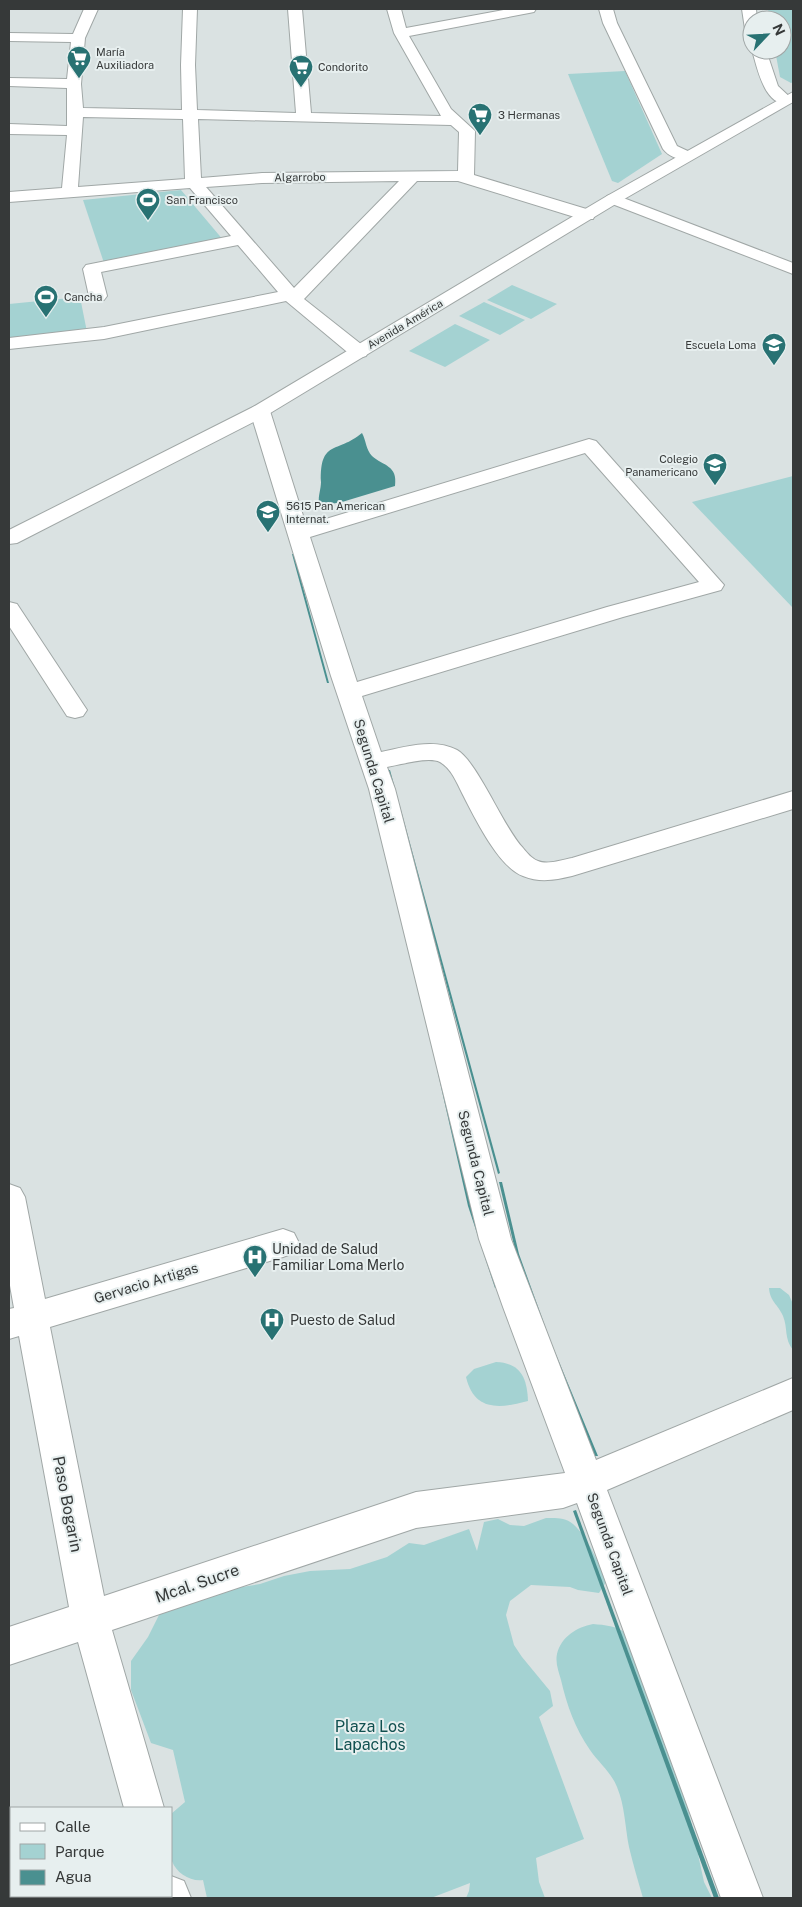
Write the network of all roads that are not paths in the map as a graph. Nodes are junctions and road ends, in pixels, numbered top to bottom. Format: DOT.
graph roads {
  1 [pos="92,9"];
  2 [pos="190,9"];
  3 [pos="296,9"];
  4 [pos="394,9"];
  5 [pos="529,9"];
  6 [pos="606,9"];
  7 [pos="400,32"];
  8 [pos="9,36"];
  9 [pos="78,38"];
  10 [pos="762,60"];
  11 [pos="9,82"];
  12 [pos="74,84"];
  13 [pos="790,98"];
  14 [pos="76,112"];
  15 [pos="190,114"];
  16 [pos="304,117"];
  17 [pos="456,121"];
  18 [pos="9,129"];
  19 [pos="74,131"];
  20 [pos="686,156"];
  21 [pos="412,176"];
  22 [pos="466,177"];
  23 [pos="193,182"];
  24 [pos="70,192"];
  25 [pos="9,197"];
  26 [pos="613,198"];
  27 [pos="587,215"];
  28 [pos="241,239"];
  29 [pos="793,269"];
  30 [pos="98,296"];
  31 [pos="292,297"];
  32 [pos="9,344"];
  33 [pos="359,352"];
  34 [pos="260,411"];
  35 [pos="299,534"];
  36 [pos="9,538"];
  37 [pos="9,609"];
  38 [pos="349,692"];
  39 [pos="75,710"];
  40 [pos="373,762"];
  41 [pos="793,800"];
  42 [pos="9,1196"];
  43 [pos="282,1243"];
  44 [pos="20,1320"];
  45 [pos="793,1394"];
  46 [pos="587,1483"];
  47 [pos="90,1619"];
  48 [pos="9,1646"];
  49 [pos="144,1807"];
  50 [pos="742,1898"];
  1 -- 9 [label="street"];
  2 -- 15 [label="street"];
  3 -- 16 [label="street"];
  4 -- 7 [label="street"];
  5 -- 7 [label="street"];
  6 -- 20 [label="street"];
  7 -- 17 [label="street"];
  8 -- 9 [label="street"];
  9 -- 12 [label="street"];
  10 -- 13 [label="street"];
  11 -- 12 [label="street"];
  12 -- 14 [label="street"];
  13 -- 20 [label="street, Avenida América"];
  14 -- 15 [label="street"];
  14 -- 19 [label="street"];
  15 -- 16 [label="street"];
  15 -- 23 [label="street"];
  16 -- 17 [label="street"];
  17 -- 22 [label="street"];
  18 -- 19 [label="street"];
  19 -- 24 [label="street"];
  20 -- 26 [label="street, Avenida América"];
  21 -- 22 [label="street, Algarrobo"];
  21 -- 23 [label="street, Algarrobo"];
  21 -- 31 [label="street"];
  22 -- 27 [label="street, Algarrobo"];
  23 -- 24 [label="street, Algarrobo"];
  23 -- 28 [label="street"];
  24 -- 25 [label="street, Algarrobo"];
  26 -- 27 [label="street, Avenida América"];
  26 -- 29 [label="street"];
  27 -- 33 [label="street, Avenida América"];
  28 -- 30 [label="street"];
  28 -- 31 [label="street"];
  31 -- 32 [label="street"];
  31 -- 33 [label="street"];
  33 -- 34 [label="street, Avenida América"];
  34 -- 35 [label="street, Segunda Capital"];
  34 -- 36 [label="street, Avenida América"];
  35 -- 38 [label="street, Segunda Capital"];
  35 -- 38 [label="street"];
  37 -- 39 [label="street"];
  38 -- 40 [label="street, Segunda Capital"];
  40 -- 41 [label="street"];
  40 -- 46 [label="street, Segunda Capital"];
  42 -- 44 [label="street, Paso Bogarin"];
  43 -- 44 [label="street, Gervacio Artigas"];
  44 -- 47 [label="street, Paso Bogarin"];
  45 -- 46 [label="street, Mcal. Sucre"];
  46 -- 47 [label="street, Mcal. Sucre"];
  46 -- 50 [label="street, Segunda Capital"];
  47 -- 48 [label="street, Mcal. Sucre"];
  47 -- 49 [label="street, Paso Bogarin"];
}
